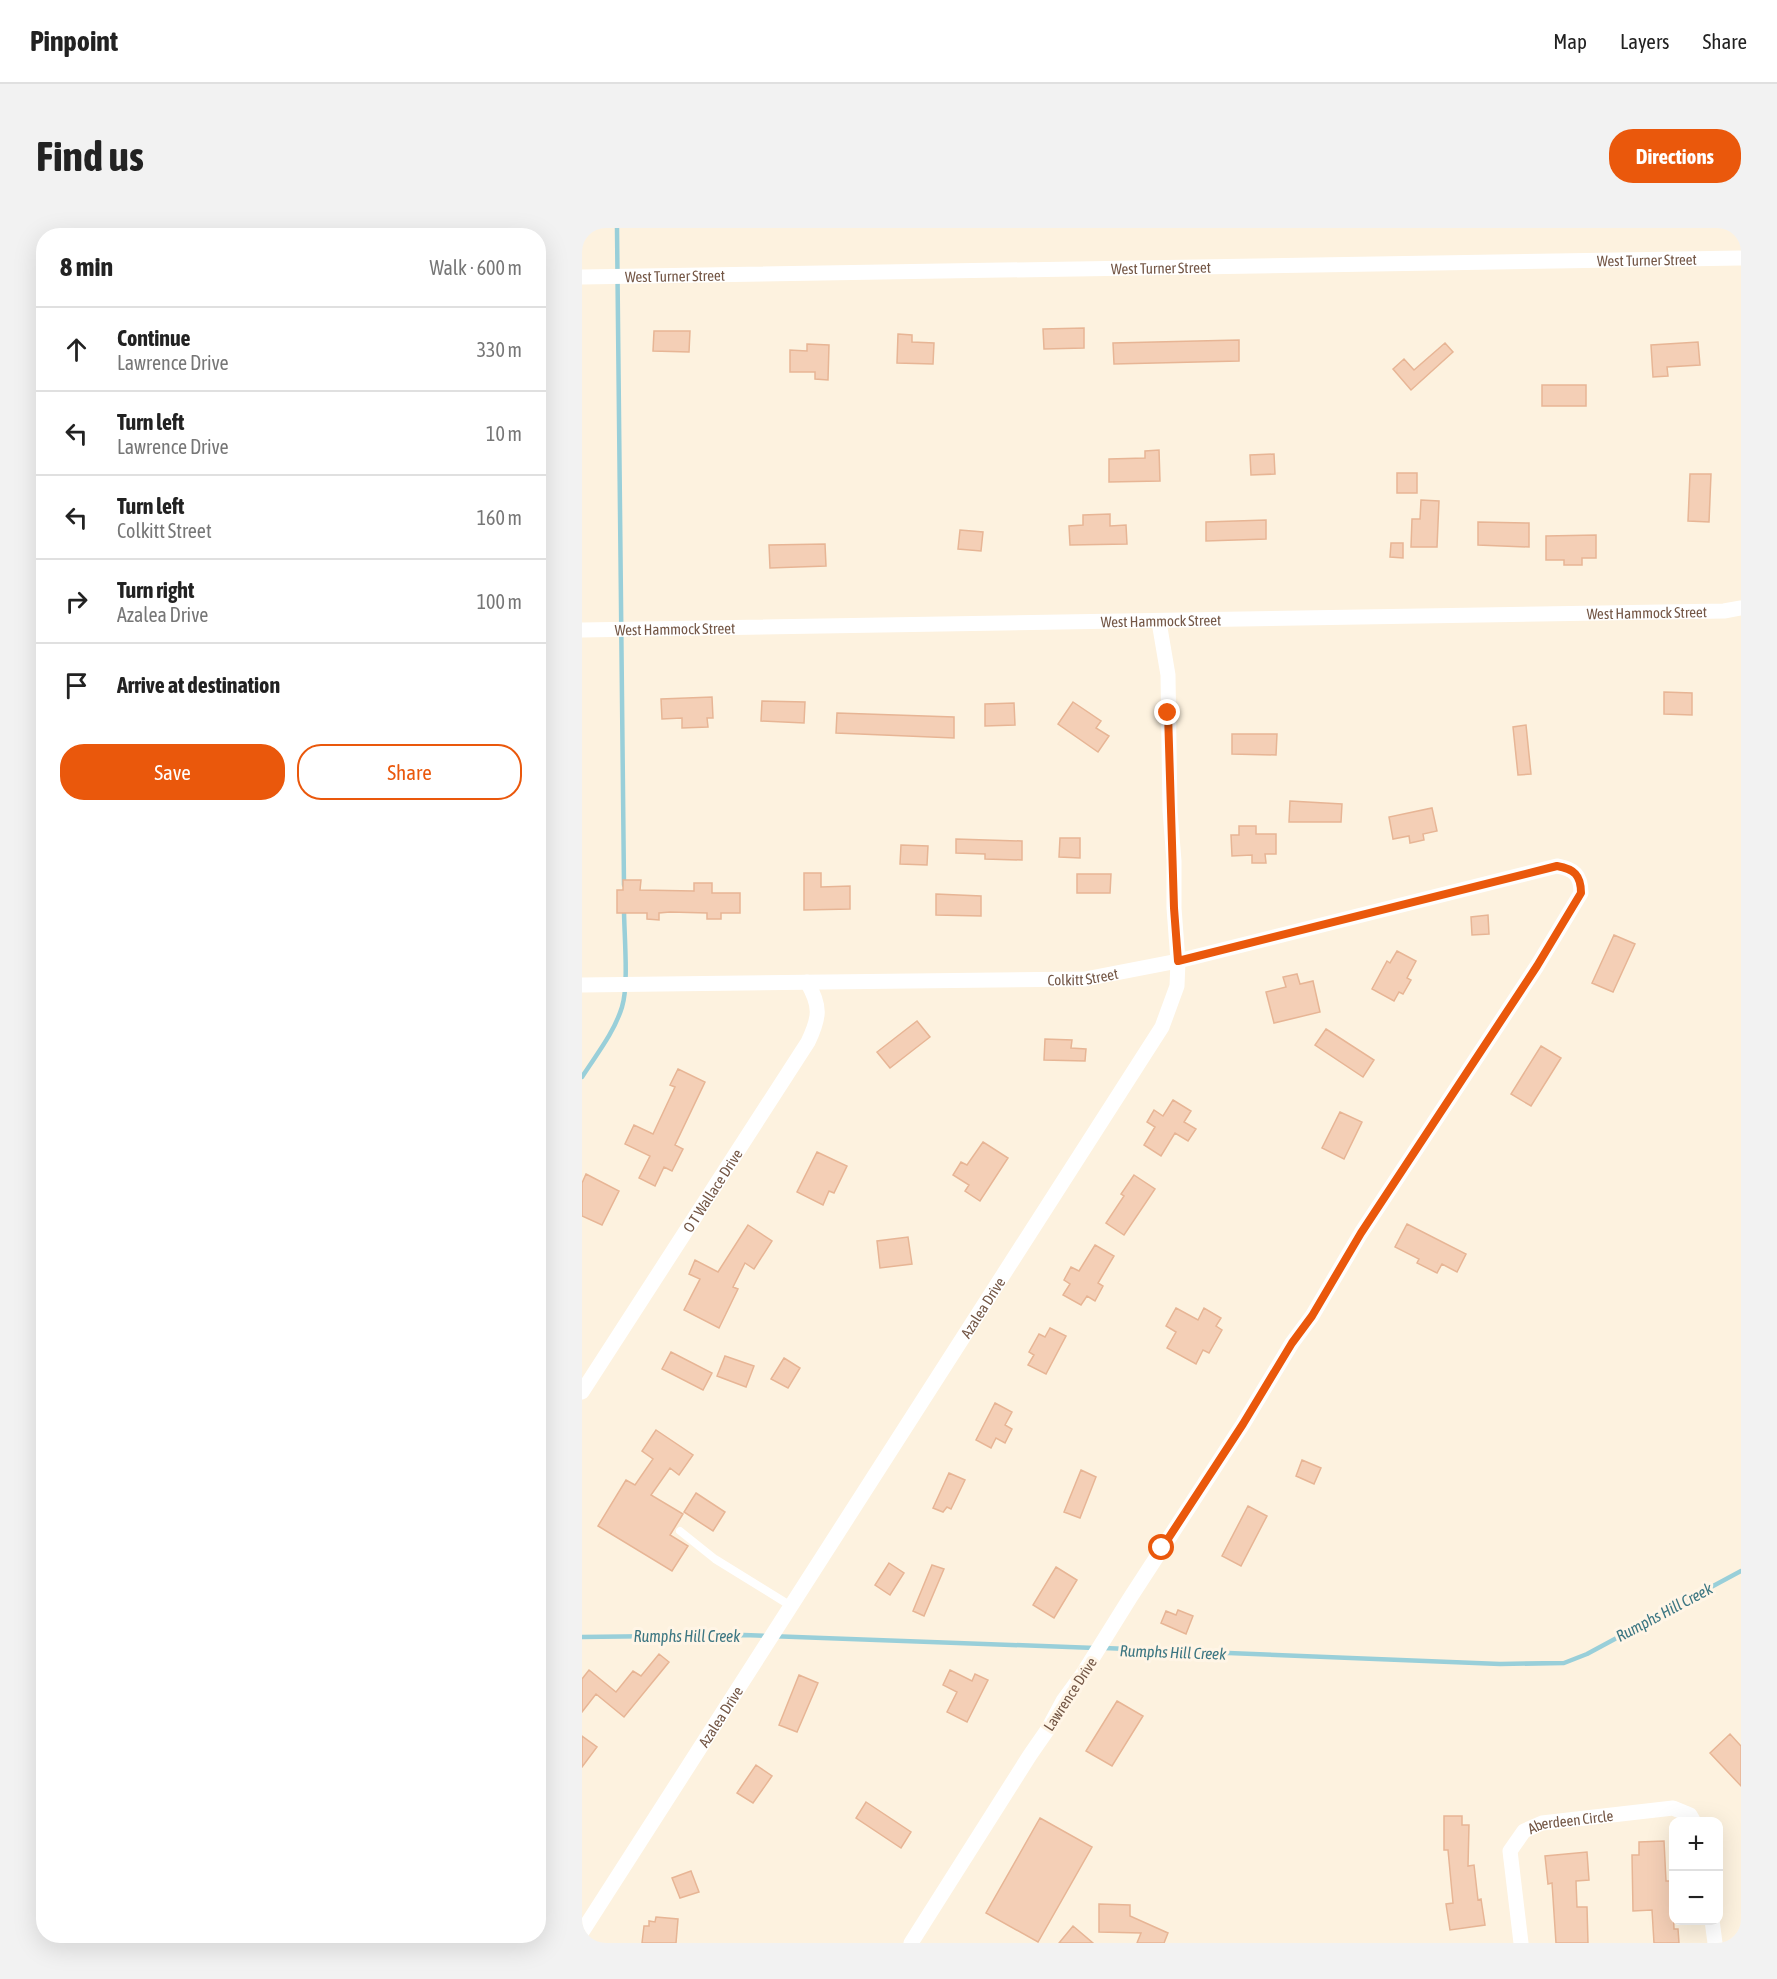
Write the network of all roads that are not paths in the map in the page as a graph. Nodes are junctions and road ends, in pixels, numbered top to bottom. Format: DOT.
graph roads {
  1 [pos="1741,258"];
  2 [pos="582,277"];
  3 [pos="1741,608"];
  4 [pos="1159,622"];
  5 [pos="582,630"];
  6 [pos="1571,869"];
  7 [pos="1178,961"];
  8 [pos="807,982"];
  9 [pos="582,986"];
  10 [pos="582,1392"];
  11 [pos="680,1532"];
  12 [pos="791,1606"];
  13 [pos="1691,1817"];
  14 [pos="1713,1925"];
  15 [pos="582,1932"];
  16 [pos="911,1943"];
  17 [pos="1521,1943"];
  18 [pos="1715,1943"];
  1 -- 2 [label="street, West Turner Street"];
  3 -- 4 [label="street, West Hammock Street"];
  4 -- 5 [label="street, West Hammock Street"];
  4 -- 7 [label="street, Azalea Drive"];
  6 -- 7 [label="street, Colkitt Street"];
  6 -- 16 [label="street, Lawrence Drive"];
  7 -- 8 [label="street, Colkitt Street"];
  7 -- 12 [label="street, Azalea Drive"];
  8 -- 9 [label="street, Colkitt Street"];
  8 -- 10 [label="street, O T Wallace Drive"];
  11 -- 12 [label="lane"];
  12 -- 15 [label="street, Azalea Drive"];
  13 -- 17 [label="street, Aberdeen Circle"];
  14 -- 18 [label="street"];
}
